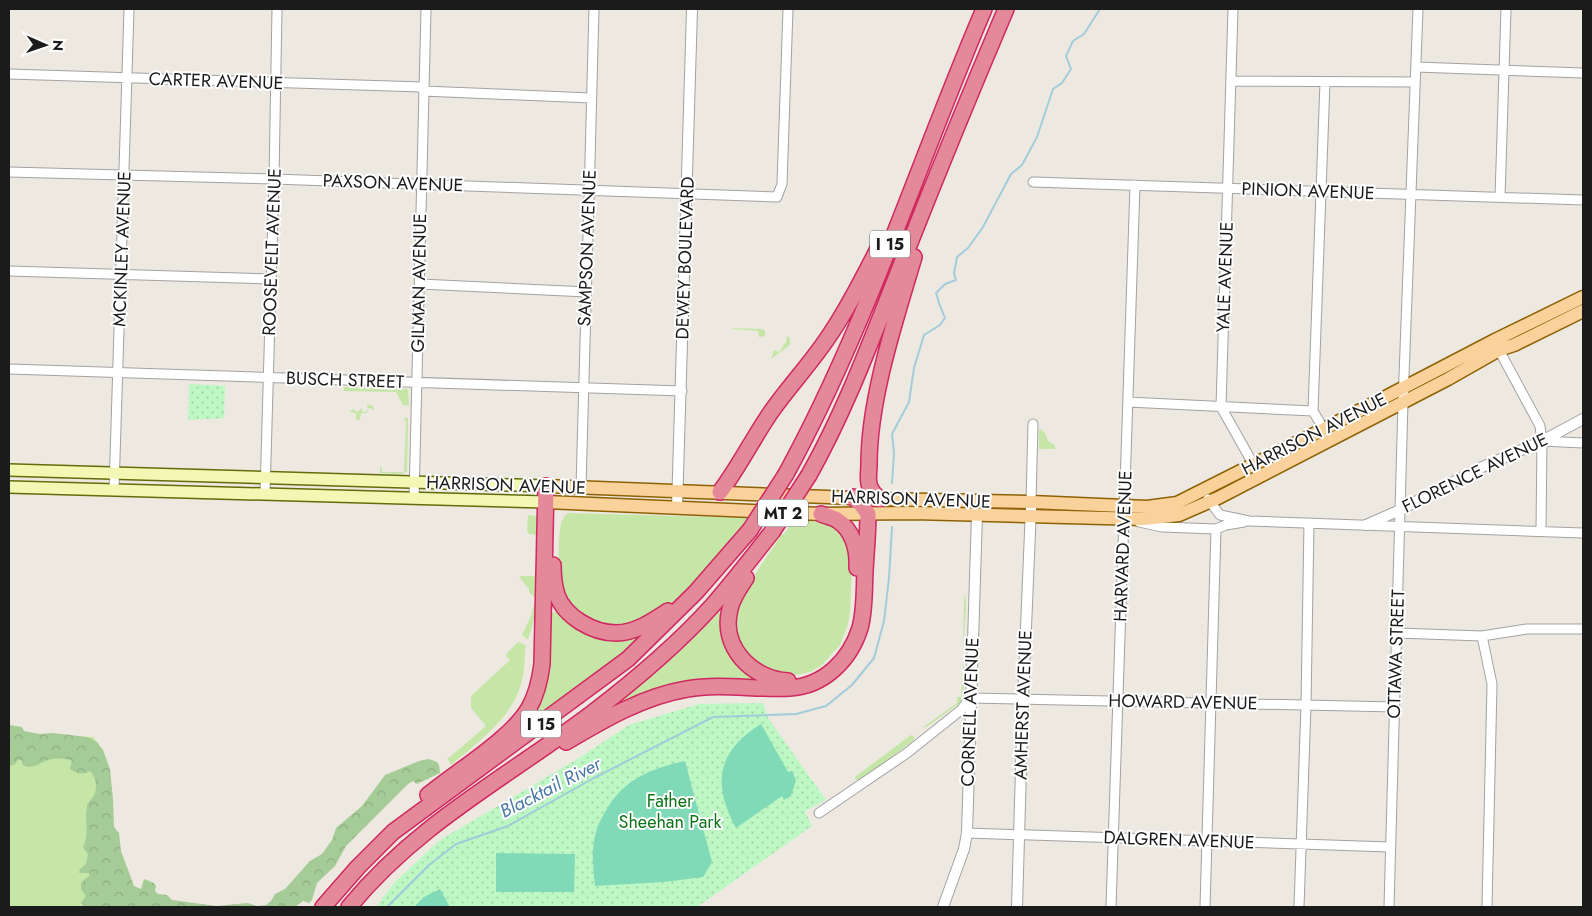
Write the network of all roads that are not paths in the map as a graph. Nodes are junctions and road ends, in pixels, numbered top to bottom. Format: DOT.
graph roads {
  1 [pos="129,9"];
  2 [pos="277,9"];
  3 [pos="426,9"];
  4 [pos="594,9"];
  5 [pos="692,9"];
  6 [pos="788,9"];
  7 [pos="984,9"];
  8 [pos="1006,9"];
  9 [pos="1233,9"];
  10 [pos="1418,9"];
  11 [pos="1506,9"];
  12 [pos="1416,67"];
  13 [pos="1504,70"];
  14 [pos="1583,73"];
  15 [pos="9,74"];
  16 [pos="127,78"];
  17 [pos="1231,81"];
  18 [pos="1325,82"];
  19 [pos="1415,82"];
  20 [pos="275,83"];
  21 [pos="423,89"];
  22 [pos="591,98"];
  23 [pos="959,119"];
  24 [pos="9,172"];
  25 [pos="124,175"];
  26 [pos="274,179"];
  27 [pos="917,179"];
  28 [pos="1033,182"];
  29 [pos="421,184"];
  30 [pos="1135,185"];
  31 [pos="1228,188"];
  32 [pos="590,191"];
  33 [pos="1321,191"];
  34 [pos="687,194"];
  35 [pos="1411,194"];
  36 [pos="1500,197"];
  37 [pos="1583,200"];
  38 [pos="9,271"];
  39 [pos="121,274"];
  40 [pos="270,279"];
  41 [pos="420,284"];
  42 [pos="587,292"];
  43 [pos="1583,297"];
  44 [pos="1583,311"];
  45 [pos="1499,350"];
  46 [pos="9,369"];
  47 [pos="118,373"];
  48 [pos="269,377"];
  49 [pos="418,382"];
  50 [pos="1403,388"];
  51 [pos="582,389"];
  52 [pos="682,391"];
  53 [pos="1128,402"];
  54 [pos="1403,402"];
  55 [pos="1221,407"];
  56 [pos="1313,411"];
  57 [pos="1583,419"];
  58 [pos="1033,424"];
  59 [pos="1327,434"];
  60 [pos="1542,441"];
  61 [pos="1583,443"];
  62 [pos="9,470"];
  63 [pos="1257,470"];
  64 [pos="115,473"];
  65 [pos="266,478"];
  66 [pos="415,482"];
  67 [pos="551,486"];
  68 [pos="9,487"];
  69 [pos="581,487"];
  70 [pos="114,490"];
  71 [pos="1202,490"];
  72 [pos="678,491"];
  73 [pos="720,492"];
  74 [pos="265,494"];
  75 [pos="852,497"];
  76 [pos="414,498"];
  77 [pos="880,499"];
  78 [pos="550,502"];
  79 [pos="1209,502"];
  80 [pos="677,508"];
  81 [pos="1031,508"];
  82 [pos="1400,510"];
  83 [pos="1124,512"];
  84 [pos="821,514"];
  85 [pos="868,514"];
  86 [pos="976,514"];
  87 [pos="1249,521"];
  88 [pos="1309,523"];
  89 [pos="1366,525"];
  90 [pos="1400,527"];
  91 [pos="1216,529"];
  92 [pos="772,532"];
  93 [pos="1542,532"];
  94 [pos="1583,533"];
  95 [pos="696,592"];
  96 [pos="1583,629"];
  97 [pos="1397,633"];
  98 [pos="1482,636"];
  99 [pos="970,698"];
  100 [pos="1023,699"];
  101 [pos="1118,700"];
  102 [pos="1211,703"];
  103 [pos="1306,705"];
  104 [pos="1395,707"];
  105 [pos="520,764"];
  106 [pos="818,813"];
  107 [pos="393,832"];
  108 [pos="967,832"];
  109 [pos="1019,834"];
  110 [pos="1114,838"];
  111 [pos="1207,841"];
  112 [pos="1301,844"];
  113 [pos="1390,847"];
  114 [pos="323,907"];
  115 [pos="349,907"];
  116 [pos="943,907"];
  117 [pos="1017,907"];
  118 [pos="1111,907"];
  119 [pos="1205,907"];
  120 [pos="1299,907"];
  121 [pos="1389,907"];
  122 [pos="1486,907"];
  1 -- 16 [label="street, MCKINLEY AVENUE"];
  2 -- 20 [label="street, ROOSEVELT AVENUE"];
  3 -- 21 [label="street, GILMAN AVENUE"];
  4 -- 22 [label="street, SAMPSON AVENUE"];
  5 -- 34 [label="street, DEWEY BOULEVARD"];
  6 -- 34 [label="street, PAXSON AVENUE"];
  7 -- 27 [label="highway, I 15"];
  8 -- 23 [label="highway, I 15"];
  9 -- 17 [label="street, YALE AVENUE"];
  10 -- 12 [label="street, OTTAWA STREET"];
  11 -- 13 [label="street"];
  12 -- 13 [label="street"];
  12 -- 19 [label="street, OTTAWA STREET"];
  13 -- 14 [label="street"];
  13 -- 36 [label="street"];
  15 -- 16 [label="street, CARTER AVENUE"];
  16 -- 20 [label="street, CARTER AVENUE"];
  16 -- 25 [label="street, MCKINLEY AVENUE"];
  17 -- 18 [label="street"];
  17 -- 31 [label="street, YALE AVENUE"];
  18 -- 19 [label="street"];
  18 -- 33 [label="street"];
  19 -- 35 [label="street, OTTAWA STREET"];
  20 -- 21 [label="street, CARTER AVENUE"];
  20 -- 26 [label="street, ROOSEVELT AVENUE"];
  21 -- 22 [label="street, CARTER AVENUE"];
  21 -- 29 [label="street, GILMAN AVENUE"];
  22 -- 32 [label="street, SAMPSON AVENUE"];
  23 -- 77 [label="highway"];
  23 -- 92 [label="highway, I 15, bridge"];
  24 -- 25 [label="street, PAXSON AVENUE"];
  25 -- 26 [label="street, PAXSON AVENUE"];
  25 -- 39 [label="street, MCKINLEY AVENUE"];
  26 -- 29 [label="street, PAXSON AVENUE"];
  26 -- 40 [label="street, ROOSEVELT AVENUE"];
  27 -- 73 [label="highway"];
  27 -- 95 [label="highway, I 15, bridge"];
  28 -- 30 [label="street, PINION AVENUE"];
  29 -- 32 [label="street, PAXSON AVENUE"];
  29 -- 41 [label="street, GILMAN AVENUE"];
  30 -- 31 [label="street, PINION AVENUE"];
  30 -- 53 [label="street, HARVARD AVENUE"];
  31 -- 33 [label="street, PINION AVENUE"];
  31 -- 55 [label="street, YALE AVENUE"];
  32 -- 34 [label="street, PAXSON AVENUE"];
  32 -- 42 [label="street, SAMPSON AVENUE"];
  33 -- 35 [label="street, PINION AVENUE"];
  33 -- 56 [label="street"];
  34 -- 52 [label="street, DEWEY BOULEVARD"];
  35 -- 36 [label="street, PINION AVENUE"];
  35 -- 50 [label="street, OTTAWA STREET"];
  36 -- 37 [label="street, PINION AVENUE"];
  38 -- 39 [label="street"];
  39 -- 40 [label="street"];
  39 -- 47 [label="street, MCKINLEY AVENUE"];
  40 -- 48 [label="street, ROOSEVELT AVENUE"];
  41 -- 42 [label="street"];
  41 -- 49 [label="street, GILMAN AVENUE"];
  42 -- 51 [label="street, SAMPSON AVENUE"];
  43 -- 50 [label="main road, HARRISON AVENUE"];
  44 -- 45 [label="main road, HARRISON AVENUE"];
  45 -- 54 [label="main road, HARRISON AVENUE"];
  45 -- 60 [label="street"];
  46 -- 47 [label="street, BUSCH STREET"];
  47 -- 48 [label="street, BUSCH STREET"];
  47 -- 64 [label="street, MCKINLEY AVENUE"];
  48 -- 49 [label="street, BUSCH STREET"];
  48 -- 65 [label="street, ROOSEVELT AVENUE"];
  49 -- 51 [label="street, BUSCH STREET"];
  49 -- 66 [label="street, GILMAN AVENUE"];
  50 -- 54 [label="street, OTTAWA STREET"];
  50 -- 59 [label="main road, HARRISON AVENUE"];
  51 -- 52 [label="street, BUSCH STREET"];
  51 -- 69 [label="street, SAMPSON AVENUE"];
  52 -- 72 [label="street, DEWEY BOULEVARD"];
  53 -- 55 [label="street"];
  53 -- 83 [label="street, HARVARD AVENUE"];
  54 -- 59 [label="main road, HARRISON AVENUE"];
  54 -- 82 [label="street, OTTAWA STREET"];
  55 -- 56 [label="street"];
  55 -- 63 [label="street"];
  56 -- 59 [label="street"];
  57 -- 60 [label="street, FLORENCE AVENUE"];
  58 -- 81 [label="street"];
  59 -- 63 [label="main road, HARRISON AVENUE"];
  60 -- 61 [label="street"];
  60 -- 82 [label="street, FLORENCE AVENUE"];
  60 -- 93 [label="street"];
  62 -- 64 [label="main road, HARRISON AVENUE"];
  63 -- 71 [label="main road, HARRISON AVENUE"];
  63 -- 79 [label="main road, HARRISON AVENUE"];
  64 -- 65 [label="main road, HARRISON AVENUE"];
  64 -- 70 [label="street, MCKINLEY AVENUE"];
  65 -- 66 [label="main road, HARRISON AVENUE"];
  65 -- 74 [label="street, ROOSEVELT AVENUE"];
  66 -- 67 [label="main road, HARRISON AVENUE"];
  66 -- 76 [label="street, GILMAN AVENUE"];
  67 -- 69 [label="main road, HARRISON AVENUE"];
  67 -- 78 [label="highway"];
  68 -- 70 [label="main road, HARRISON AVENUE / MT 2"];
  69 -- 72 [label="main road, HARRISON AVENUE"];
  70 -- 74 [label="main road, HARRISON AVENUE / MT 2"];
  71 -- 79 [label="street"];
  71 -- 83 [label="main road, HARRISON AVENUE"];
  72 -- 73 [label="main road, HARRISON AVENUE"];
  72 -- 80 [label="street, DEWEY BOULEVARD"];
  73 -- 75 [label="main road, HARRISON AVENUE"];
  74 -- 76 [label="main road, HARRISON AVENUE / MT 2"];
  75 -- 77 [label="main road, HARRISON AVENUE"];
  75 -- 85 [label="highway"];
  76 -- 78 [label="main road, HARRISON AVENUE / MT 2"];
  77 -- 81 [label="main road, HARRISON AVENUE"];
  78 -- 80 [label="main road, HARRISON AVENUE / MT 2"];
  78 -- 95 [label="highway"];
  78 -- 107 [label="highway"];
  79 -- 83 [label="main road, HARRISON AVENUE"];
  79 -- 87 [label="street"];
  80 -- 84 [label="main road, HARRISON AVENUE / MT 2"];
  81 -- 83 [label="main road, HARRISON AVENUE"];
  81 -- 86 [label="main road, HARRISON AVENUE"];
  81 -- 100 [label="street, AMHERST AVENUE"];
  82 -- 89 [label="street, FLORENCE AVENUE"];
  82 -- 90 [label="street, OTTAWA STREET"];
  83 -- 91 [label="street"];
  83 -- 101 [label="street, HARVARD AVENUE"];
  84 -- 85 [label="main road, HARRISON AVENUE / MT 2"];
  84 -- 92 [label="highway"];
  85 -- 86 [label="main road, HARRISON AVENUE"];
  85 -- 105 [label="highway"];
  86 -- 99 [label="street, CORNELL AVENUE"];
  87 -- 88 [label="street"];
  87 -- 91 [label="street"];
  88 -- 89 [label="street"];
  88 -- 103 [label="street"];
  89 -- 90 [label="street"];
  90 -- 93 [label="street"];
  90 -- 97 [label="street, OTTAWA STREET"];
  91 -- 102 [label="street"];
  92 -- 105 [label="highway, I 15"];
  93 -- 94 [label="street"];
  95 -- 107 [label="highway, I 15"];
  96 -- 98 [label="street"];
  97 -- 98 [label="street"];
  97 -- 104 [label="street, OTTAWA STREET"];
  98 -- 122 [label="street"];
  99 -- 100 [label="street, HOWARD AVENUE"];
  99 -- 106 [label="street"];
  99 -- 108 [label="street, CORNELL AVENUE"];
  100 -- 101 [label="street, HOWARD AVENUE"];
  100 -- 109 [label="street, AMHERST AVENUE"];
  101 -- 102 [label="street, HOWARD AVENUE"];
  101 -- 110 [label="street, HARVARD AVENUE"];
  102 -- 103 [label="street, HOWARD AVENUE"];
  102 -- 111 [label="street"];
  103 -- 104 [label="street, HOWARD AVENUE"];
  103 -- 112 [label="street"];
  104 -- 113 [label="street, OTTAWA STREET"];
  105 -- 115 [label="highway, I 15"];
  107 -- 114 [label="highway, I 15"];
  108 -- 109 [label="street, DALGREN AVENUE"];
  108 -- 116 [label="street, CORNELL AVENUE"];
  109 -- 110 [label="street, DALGREN AVENUE"];
  109 -- 117 [label="street, AMHERST AVENUE"];
  110 -- 111 [label="street, DALGREN AVENUE"];
  110 -- 118 [label="street, HARVARD AVENUE"];
  111 -- 112 [label="street, DALGREN AVENUE"];
  111 -- 119 [label="street"];
  112 -- 113 [label="street, DALGREN AVENUE"];
  112 -- 120 [label="street"];
  113 -- 121 [label="street, OTTAWA STREET"];
}
